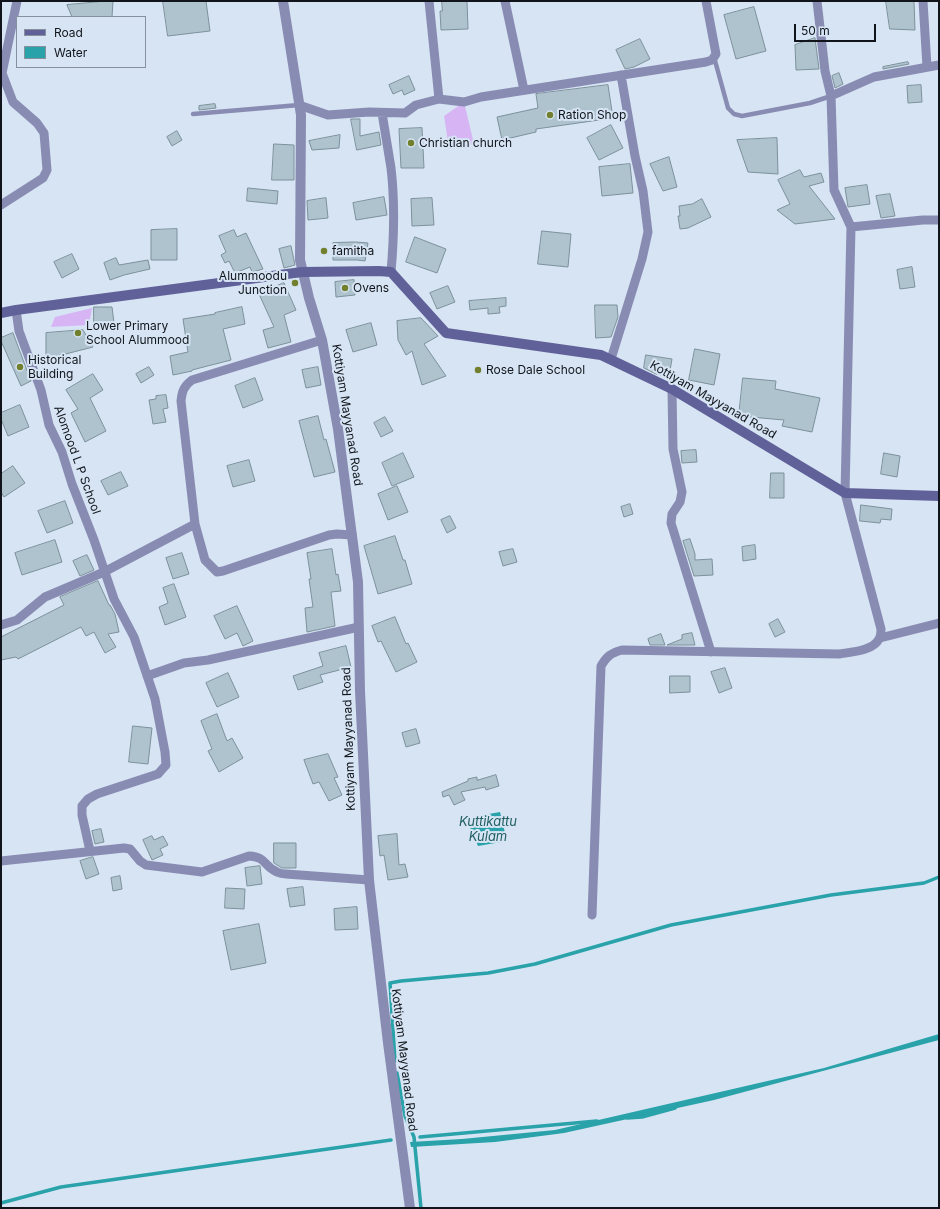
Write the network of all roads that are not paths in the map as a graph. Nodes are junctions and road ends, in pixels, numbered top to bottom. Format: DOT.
graph roads {
  1 [pos="16,1"];
  2 [pos="283,1"];
  3 [pos="429,1"];
  4 [pos="505,1"];
  5 [pos="706,1"];
  6 [pos="817,1"];
  7 [pos="923,1"];
  8 [pos="714,57"];
  9 [pos="939,65"];
  10 [pos="927,67"];
  11 [pos="1,72"];
  12 [pos="622,75"];
  13 [pos="524,90"];
  14 [pos="831,96"];
  15 [pos="439,99"];
  16 [pos="299,106"];
  17 [pos="382,113"];
  18 [pos="193,114"];
  19 [pos="1,205"];
  20 [pos="939,220"];
  21 [pos="850,227"];
  22 [pos="302,272"];
  23 [pos="391,272"];
  24 [pos="2,310"];
  25 [pos="16,310"];
  26 [pos="322,340"];
  27 [pos="611,359"];
  28 [pos="672,389"];
  29 [pos="845,492"];
  30 [pos="939,496"];
  31 [pos="195,524"];
  32 [pos="352,535"];
  33 [pos="104,572"];
  34 [pos="939,623"];
  35 [pos="1,625"];
  36 [pos="359,627"];
  37 [pos="880,638"];
  38 [pos="711,652"];
  39 [pos="146,676"];
  40 [pos="90,851"];
  41 [pos="1,861"];
  42 [pos="369,880"];
  43 [pos="592,915"];
  44 [pos="410,1208"];
  1 -- 11 [label="street"];
  2 -- 16 [label="street, Kottiyam Mayyanad Road"];
  3 -- 15 [label="street"];
  4 -- 13 [label="street"];
  5 -- 8 [label="street"];
  6 -- 14 [label="street"];
  7 -- 10 [label="street"];
  8 -- 12 [label="street"];
  8 -- 14 [label="lane"];
  9 -- 10 [label="street"];
  10 -- 14 [label="street"];
  11 -- 19 [label="street"];
  12 -- 13 [label="street"];
  12 -- 27 [label="street"];
  13 -- 15 [label="street"];
  14 -- 21 [label="street"];
  15 -- 17 [label="street"];
  16 -- 17 [label="street"];
  16 -- 18 [label="lane"];
  16 -- 22 [label="street, Kottiyam Mayyanad Road"];
  17 -- 23 [label="street"];
  20 -- 21 [label="street"];
  21 -- 29 [label="street"];
  22 -- 23 [label="main road"];
  22 -- 25 [label="main road"];
  22 -- 26 [label="street, Kottiyam Mayyanad Road"];
  23 -- 27 [label="main road, Kottiyam Mayyanad Road"];
  24 -- 25 [label="main road"];
  25 -- 33 [label="street, Alomood L P School"];
  26 -- 31 [label="street"];
  26 -- 32 [label="street, Kottiyam Mayyanad Road"];
  27 -- 28 [label="main road, Kottiyam Mayyanad Road"];
  28 -- 29 [label="main road, Kottiyam Mayyanad Road"];
  28 -- 38 [label="street"];
  29 -- 30 [label="main road, Kottiyam Mayyanad Road"];
  29 -- 37 [label="street"];
  31 -- 32 [label="street"];
  31 -- 33 [label="street"];
  32 -- 36 [label="street, Kottiyam Mayyanad Road"];
  33 -- 35 [label="street"];
  33 -- 39 [label="street, Alomood L P School"];
  34 -- 37 [label="street"];
  36 -- 39 [label="street"];
  36 -- 42 [label="street, Kottiyam Mayyanad Road"];
  37 -- 38 [label="street"];
  38 -- 43 [label="street"];
  39 -- 40 [label="street, Alomood L P School"];
  40 -- 41 [label="street"];
  40 -- 42 [label="street"];
  42 -- 44 [label="street, Kottiyam Mayyanad Road"];
}
